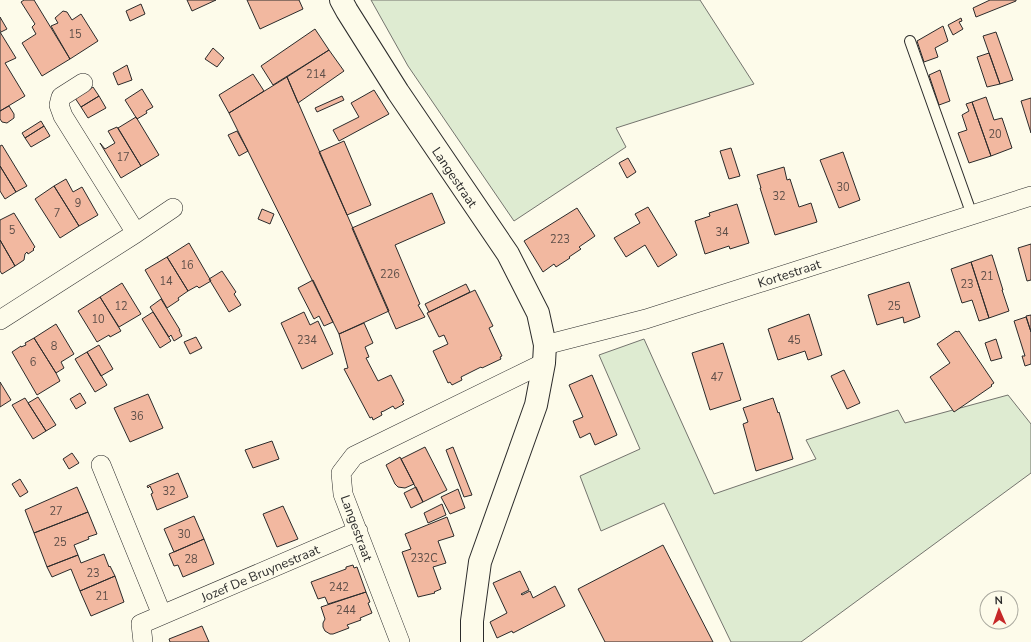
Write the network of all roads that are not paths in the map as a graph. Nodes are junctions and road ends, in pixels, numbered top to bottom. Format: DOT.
graph roads {
  1 [pos="341,0"];
  2 [pos="910,41"];
  3 [pos="83,84"];
  4 [pos="1031,196"];
  5 [pos="173,208"];
  6 [pos="972,215"];
  7 [pos="136,234"];
  8 [pos="0,320"];
  9 [pos="544,354"];
  10 [pos="101,465"];
  11 [pos="358,531"];
  12 [pos="162,615"];
  13 [pos="143,642"];
  14 [pos="400,642"];
  15 [pos="472,642"];
  1 -- 9 [label="street, Langestraat"];
  2 -- 6 [label="lane"];
  3 -- 7 [label="street"];
  4 -- 6 [label="street, Kortestraat"];
  5 -- 7 [label="street"];
  6 -- 9 [label="street, Kortestraat"];
  7 -- 8 [label="street"];
  9 -- 11 [label="street, Langestraat"];
  9 -- 15 [label="street, Langestraat"];
  10 -- 12 [label="street"];
  11 -- 12 [label="street, Jozef De Bruynestraat"];
  11 -- 14 [label="street, Langestraat"];
  12 -- 13 [label="street, Jozef De Bruynestraat"];
}
